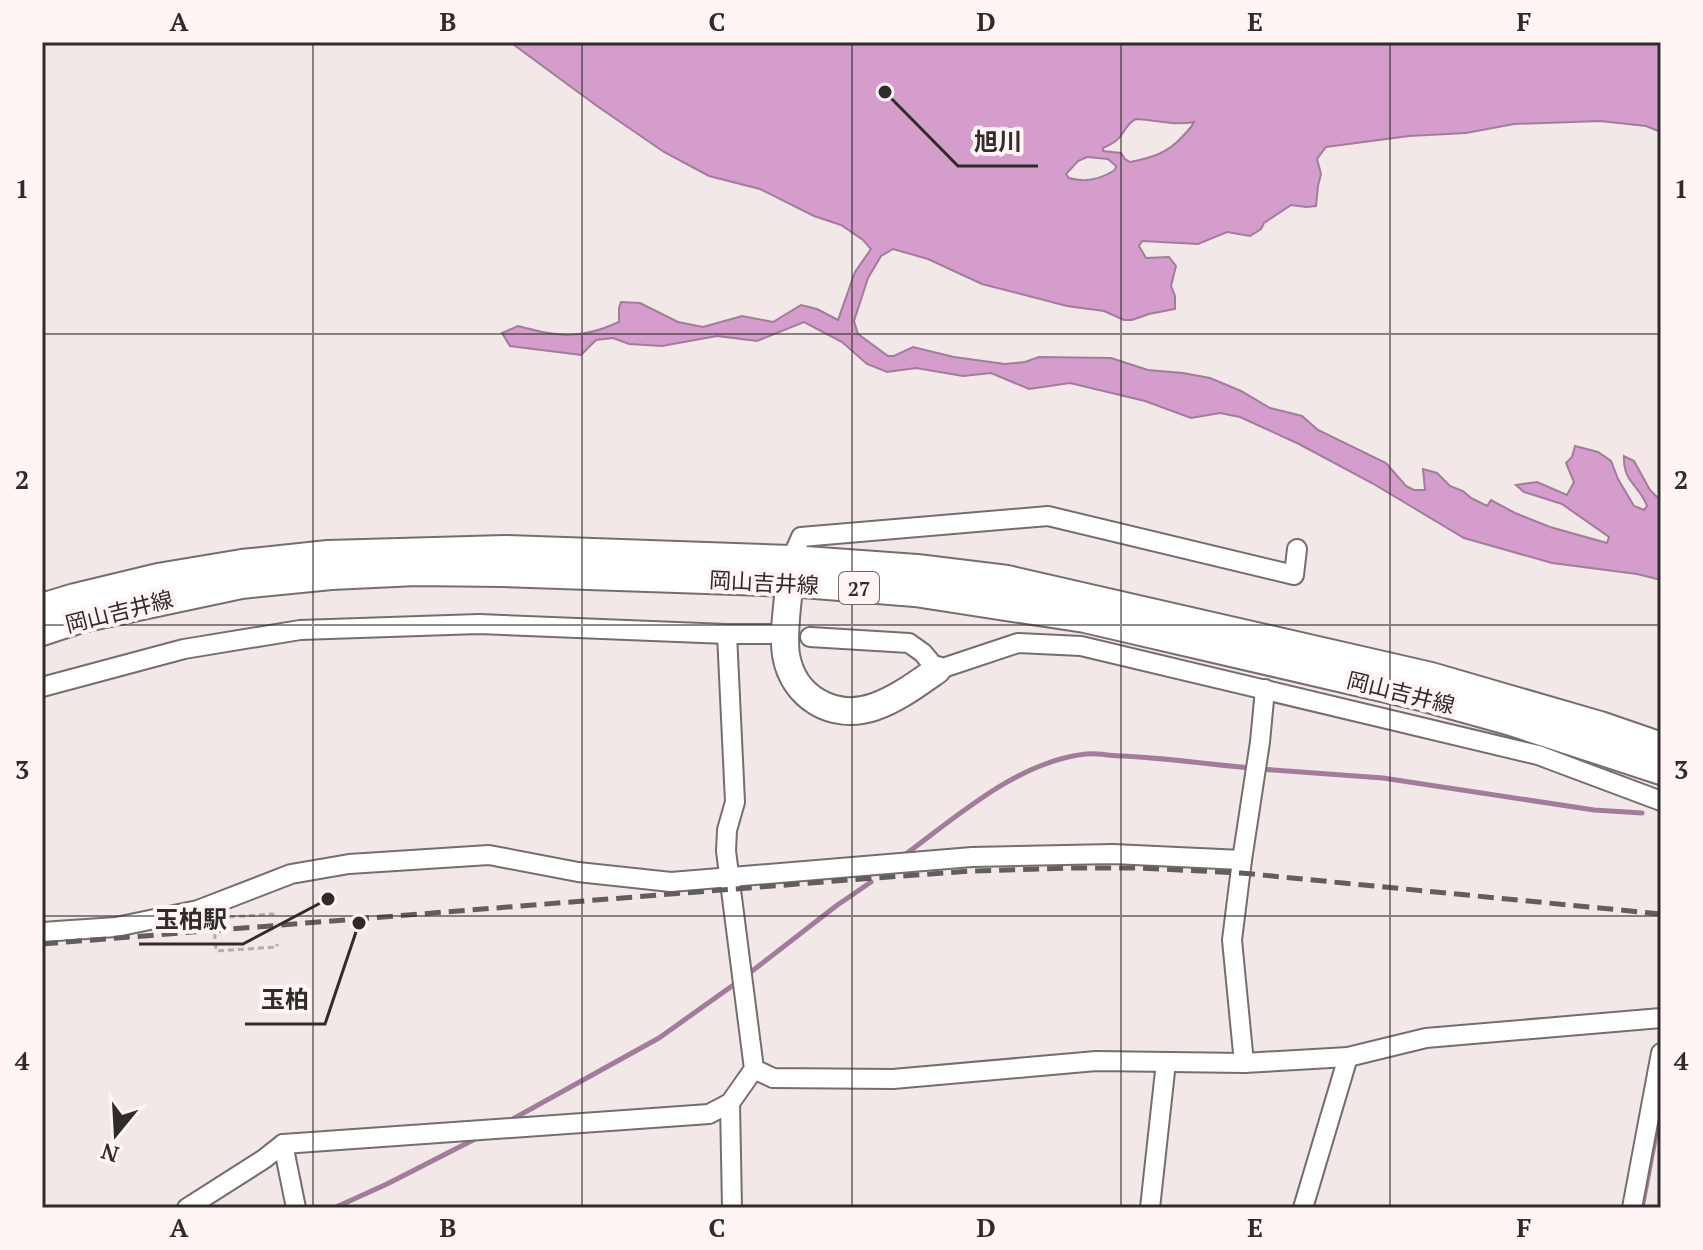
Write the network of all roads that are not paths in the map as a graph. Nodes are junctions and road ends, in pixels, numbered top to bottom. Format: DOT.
graph roads {
  1 [pos="1297,549"];
  2 [pos="790,571"];
  3 [pos="42,608"];
  4 [pos="42,631"];
  5 [pos="727,634"];
  6 [pos="770,634"];
  7 [pos="810,637"];
  8 [pos="937,670"];
  9 [pos="42,687"];
  10 [pos="1265,689"];
  11 [pos="1661,747"];
  12 [pos="1661,770"];
  13 [pos="1661,801"];
  14 [pos="1242,860"];
  15 [pos="730,877"];
  16 [pos="42,932"];
  17 [pos="1661,1018"];
  18 [pos="1661,1053"];
  19 [pos="1348,1057"];
  20 [pos="1166,1062"];
  21 [pos="1244,1063"];
  22 [pos="754,1069"];
  23 [pos="730,1103"];
  24 [pos="283,1144"];
  25 [pos="187,1208"];
  26 [pos="296,1208"];
  27 [pos="732,1208"];
  28 [pos="1150,1208"];
  29 [pos="1303,1208"];
  30 [pos="1632,1208"];
  1 -- 2 [label="street"];
  2 -- 3 [label="main road, 岡山吉井線 / 27"];
  2 -- 4 [label="main road, 岡山吉井線 / 27"];
  2 -- 8 [label="street"];
  2 -- 11 [label="main road, 岡山吉井線 / 27"];
  2 -- 12 [label="main road, 岡山吉井線 / 27"];
  5 -- 6 [label="street"];
  5 -- 9 [label="street"];
  5 -- 15 [label="street"];
  7 -- 8 [label="street"];
  8 -- 10 [label="street"];
  10 -- 13 [label="street"];
  10 -- 14 [label="street"];
  14 -- 15 [label="street"];
  14 -- 21 [label="street"];
  15 -- 16 [label="street"];
  15 -- 22 [label="street"];
  17 -- 19 [label="street"];
  18 -- 30 [label="street"];
  19 -- 21 [label="street"];
  19 -- 29 [label="street"];
  20 -- 21 [label="street"];
  20 -- 22 [label="street"];
  20 -- 28 [label="street"];
  22 -- 23 [label="street"];
  23 -- 24 [label="street"];
  23 -- 27 [label="street"];
  24 -- 25 [label="street"];
  24 -- 26 [label="street"];
}
